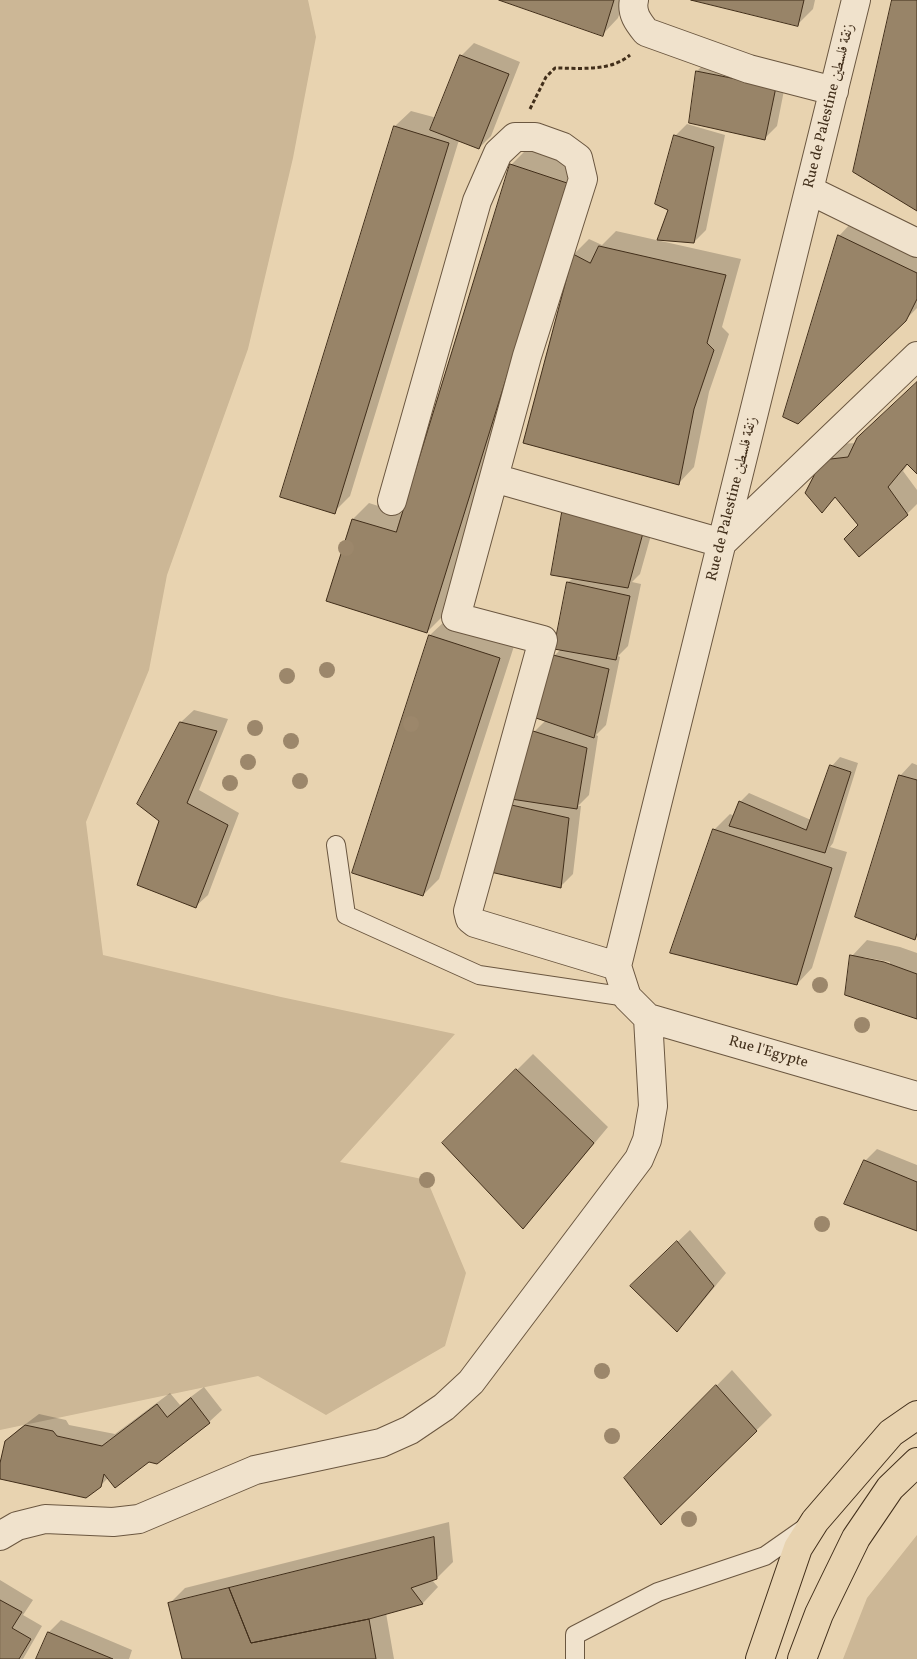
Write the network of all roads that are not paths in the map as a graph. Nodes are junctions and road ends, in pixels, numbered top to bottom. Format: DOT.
graph roads {
  1 [pos="634,0"];
  2 [pos="856,0"];
  3 [pos="834,91"];
  4 [pos="809,190"];
  5 [pos="917,243"];
  6 [pos="917,356"];
  7 [pos="494,478"];
  8 [pos="392,501"];
  9 [pos="722,543"];
  10 [pos="336,846"];
  11 [pos="617,966"];
  12 [pos="627,997"];
  13 [pos="648,1018"];
  14 [pos="917,1096"];
  15 [pos="917,1415"];
  16 [pos="917,1462"];
  17 [pos="815,1521"];
  18 [pos="0,1536"];
  19 [pos="574,1659"];
  20 [pos="760,1659"];
  21 [pos="802,1659"];
  1 -- 3 [label="street"];
  2 -- 3 [label="street, Rue de Palestine زنقة فلسطين"];
  3 -- 4 [label="street, Rue de Palestine زنقة فلسطين"];
  4 -- 5 [label="street"];
  4 -- 9 [label="street, Rue de Palestine زنقة فلسطين"];
  6 -- 9 [label="street"];
  7 -- 8 [label="street"];
  7 -- 9 [label="street"];
  7 -- 11 [label="street"];
  9 -- 11 [label="street, Rue de Palestine زنقة فلسطين"];
  10 -- 12 [label="lane"];
  11 -- 12 [label="street"];
  12 -- 13 [label="street, Rue l'Egypte"];
  13 -- 14 [label="street, Rue l'Egypte"];
  13 -- 18 [label="street"];
  15 -- 17 [label="main road"];
  16 -- 21 [label="main road"];
  17 -- 19 [label="lane"];
  17 -- 20 [label="main road"];
}
